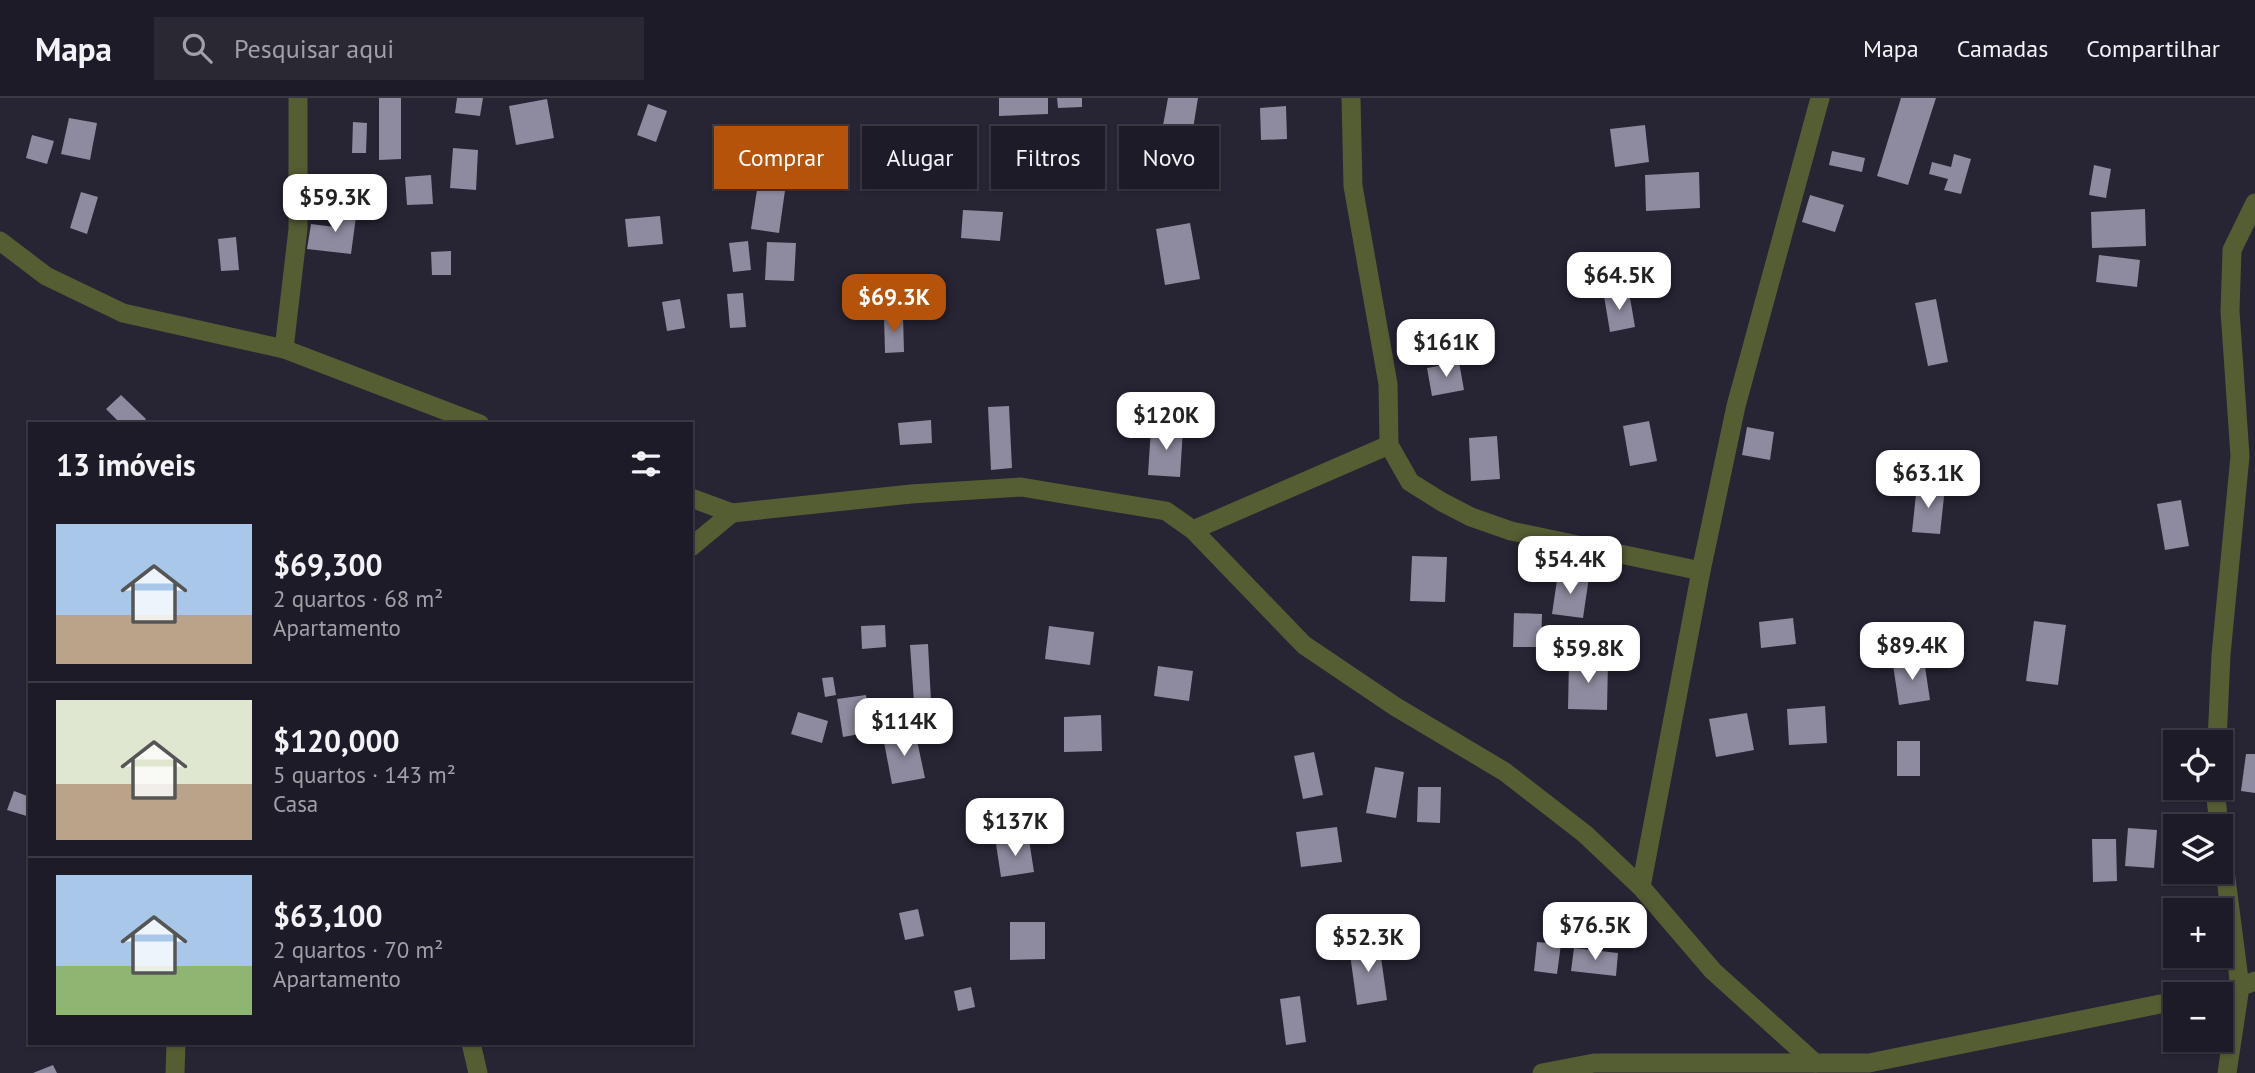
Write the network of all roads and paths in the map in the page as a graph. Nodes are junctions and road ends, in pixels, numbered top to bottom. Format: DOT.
graph roads {
  1 [pos="298,98"];
  2 [pos="1351,98"];
  3 [pos="1820,98"];
  4 [pos="2255,203"];
  5 [pos="0,241"];
  6 [pos="284,349"];
  7 [pos="475,422"];
  8 [pos="1389,445"];
  9 [pos="693,499"];
  10 [pos="733,513"];
  11 [pos="1193,530"];
  12 [pos="693,545"];
  13 [pos="1702,571"];
  14 [pos="2218,730"];
  15 [pos="2229,884"];
  16 [pos="1641,887"];
  17 [pos="2248,984"];
  18 [pos="2163,1004"];
  19 [pos="176,1045"];
  20 [pos="471,1045"];
  21 [pos="1815,1063"];
  22 [pos="1873,1068"];
  23 [pos="175,1073"];
  24 [pos="478,1073"];
  25 [pos="1542,1073"];
  26 [pos="2227,1073"];
  1 -- 6 [label="street"];
  2 -- 8 [label="street"];
  3 -- 13 [label="street"];
  4 -- 14 [label="street"];
  5 -- 6 [label="street"];
  6 -- 7 [label="street"];
  8 -- 11 [label="street"];
  8 -- 13 [label="street"];
  9 -- 10 [label="street"];
  10 -- 11 [label="street"];
  10 -- 12 [label="street"];
  11 -- 16 [label="street"];
  13 -- 16 [label="street"];
  15 -- 17 [label="street"];
  16 -- 21 [label="street"];
  17 -- 26 [label="street"];
  18 -- 22 [label="street"];
  19 -- 23 [label="street"];
  20 -- 24 [label="street"];
  21 -- 22 [label="street"];
  21 -- 25 [label="street"];
}
